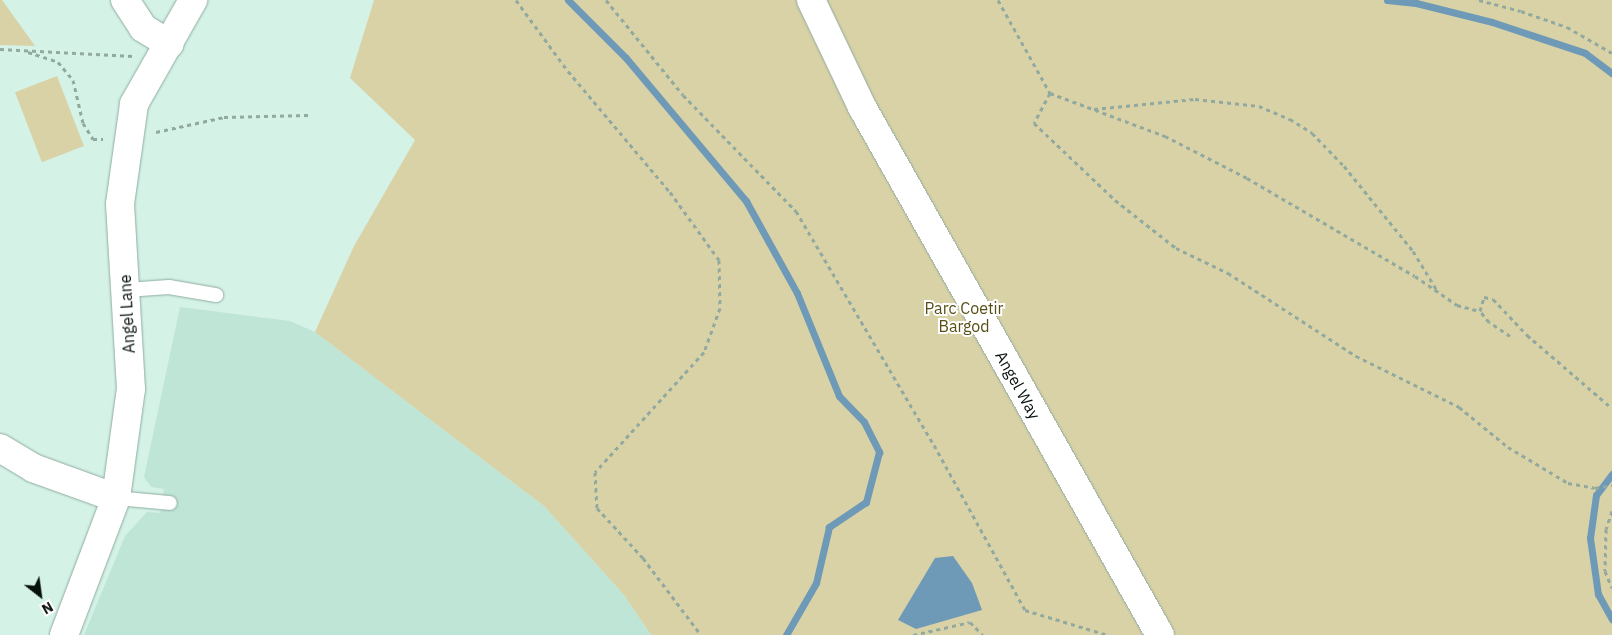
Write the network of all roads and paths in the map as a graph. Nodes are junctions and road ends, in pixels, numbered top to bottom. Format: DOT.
graph roads {
  1 [pos="125,0"];
  2 [pos="193,0"];
  3 [pos="516,0"];
  4 [pos="606,0"];
  5 [pos="811,0"];
  6 [pos="998,0"];
  7 [pos="1478,0"];
  8 [pos="170,44"];
  9 [pos="0,50"];
  10 [pos="28,52"];
  11 [pos="1612,53"];
  12 [pos="155,68"];
  13 [pos="1050,93"];
  14 [pos="1094,109"];
  15 [pos="309,115"];
  16 [pos="127,138"];
  17 [pos="126,290"];
  18 [pos="1438,292"];
  19 [pos="216,295"];
  20 [pos="1480,311"];
  21 [pos="1510,336"];
  22 [pos="1612,408"];
  23 [pos="0,448"];
  24 [pos="1612,485"];
  25 [pos="116,498"];
  26 [pos="170,503"];
  27 [pos="1612,511"];
  28 [pos="1612,588"];
  29 [pos="64,635"];
  30 [pos="701,635"];
  31 [pos="913,635"];
  32 [pos="983,635"];
  33 [pos="1108,635"];
  34 [pos="1160,635"];
  1 -- 8 [label="street"];
  2 -- 8 [label="street, Angel Lane"];
  3 -- 30 [label="path"];
  4 -- 33 [label="path"];
  5 -- 34 [label="street, Angel Way"];
  6 -- 13 [label="path"];
  7 -- 11 [label="path"];
  8 -- 12 [label="street, Angel Lane"];
  9 -- 10 [label="path"];
  10 -- 12 [label="path"];
  10 -- 16 [label="path"];
  12 -- 16 [label="street, Angel Lane"];
  13 -- 14 [label="path"];
  13 -- 24 [label="path"];
  14 -- 18 [label="path"];
  14 -- 18 [label="path"];
  15 -- 16 [label="path"];
  16 -- 17 [label="street, Angel Lane"];
  17 -- 19 [label="lane"];
  17 -- 25 [label="street, Angel Lane"];
  18 -- 20 [label="path"];
  20 -- 21 [label="path"];
  20 -- 22 [label="path"];
  23 -- 25 [label="street"];
  25 -- 26 [label="lane"];
  25 -- 29 [label="street, Angel Lane"];
  27 -- 28 [label="path"];
  31 -- 32 [label="path"];
}
